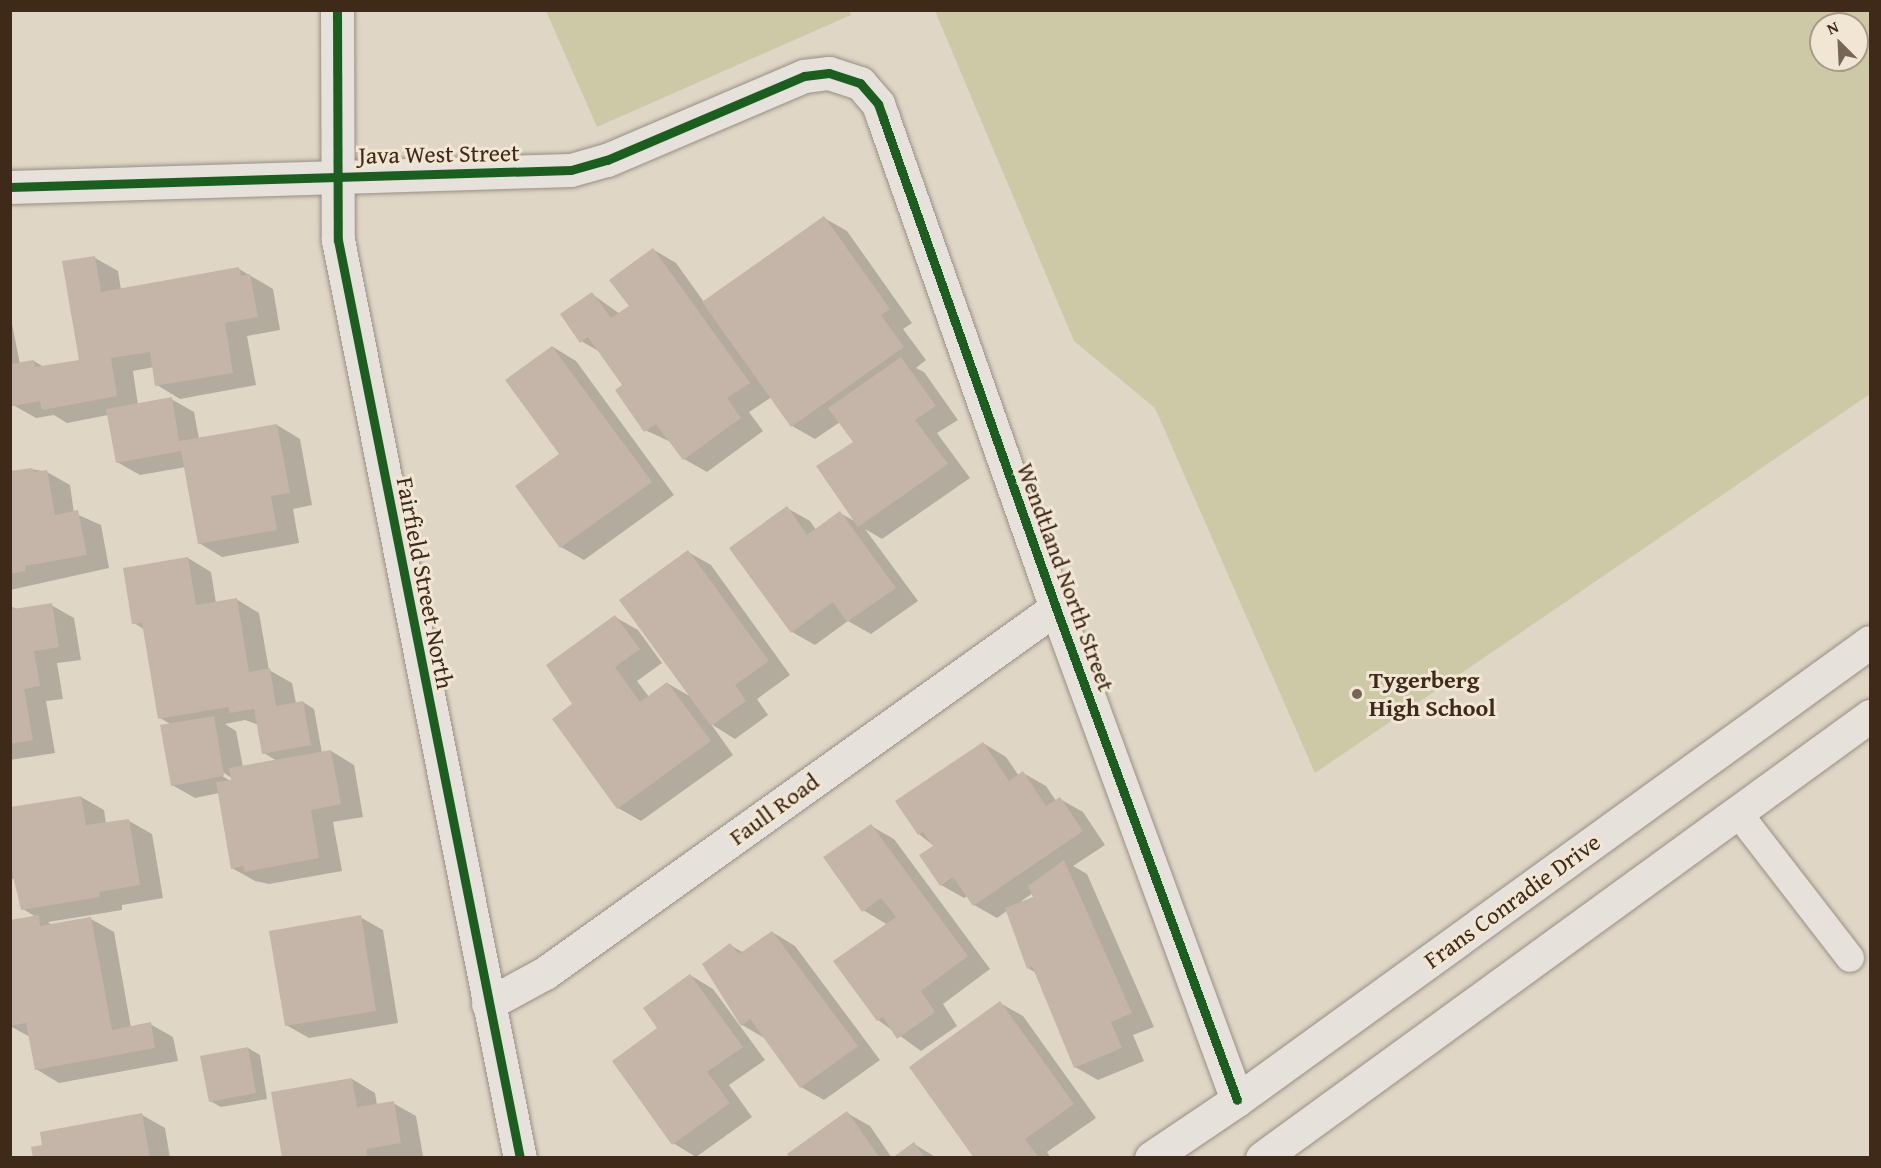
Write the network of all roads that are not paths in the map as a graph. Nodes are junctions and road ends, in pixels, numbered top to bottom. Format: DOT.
graph roads {
  1 [pos="338,10"];
  2 [pos="849,76"];
  3 [pos="338,175"];
  4 [pos="10,187"];
  5 [pos="1056,608"];
  6 [pos="1870,642"];
  7 [pos="1870,716"];
  8 [pos="1738,813"];
  9 [pos="1850,958"];
  10 [pos="488,1004"];
  11 [pos="1237,1100"];
  12 [pos="520,1158"];
  13 [pos="1151,1158"];
  14 [pos="1262,1158"];
  1 -- 3 [label="street, Fairfield Street North"];
  2 -- 3 [label="street, Java West Street"];
  2 -- 5 [label="street, Wendtland North Street"];
  3 -- 4 [label="street, Java West Street"];
  3 -- 10 [label="street, Fairfield Street North"];
  5 -- 10 [label="street, Faull Road"];
  5 -- 11 [label="street, Wendtland North Street"];
  6 -- 11 [label="street, Frans Conradie Drive"];
  7 -- 8 [label="street"];
  8 -- 9 [label="lane"];
  8 -- 14 [label="street"];
  10 -- 12 [label="street, Fairfield Street North"];
  11 -- 13 [label="street, Frans Conradie Drive"];
}
